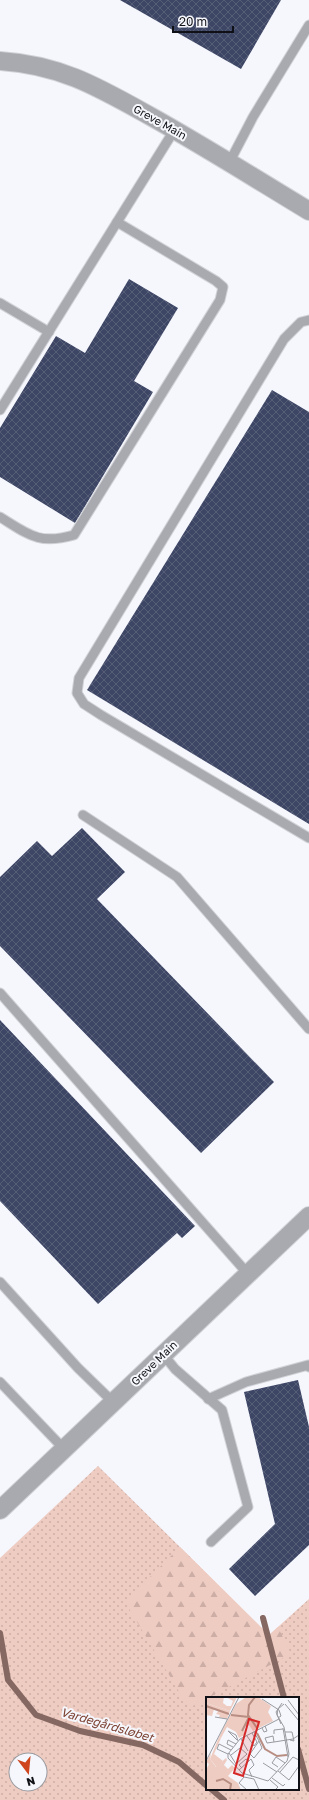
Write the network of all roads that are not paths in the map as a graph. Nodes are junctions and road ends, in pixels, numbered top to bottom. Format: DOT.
graph roads {
  1 [pos="309,25"];
  2 [pos="0,61"];
  3 [pos="174,129"];
  4 [pos="229,162"];
  5 [pos="309,211"];
  6 [pos="117,222"];
  7 [pos="0,303"];
  8 [pos="309,320"];
  9 [pos="49,332"];
  10 [pos="0,410"];
  11 [pos="0,517"];
  12 [pos="83,815"];
  13 [pos="309,838"];
  14 [pos="0,993"];
  15 [pos="309,1029"];
  16 [pos="309,1216"];
  17 [pos="248,1274"];
  18 [pos="0,1282"];
  19 [pos="162,1354"];
  20 [pos="309,1367"];
  21 [pos="0,1382"];
  22 [pos="208,1399"];
  23 [pos="113,1402"];
  24 [pos="64,1449"];
  25 [pos="0,1510"];
  26 [pos="211,1542"];
  1 -- 4 [label="lane"];
  2 -- 3 [label="street, Greve Main"];
  3 -- 4 [label="street, Greve Main"];
  3 -- 6 [label="lane"];
  4 -- 5 [label="street, Greve Main"];
  6 -- 9 [label="lane"];
  6 -- 11 [label="lane"];
  7 -- 9 [label="lane"];
  8 -- 13 [label="lane"];
  9 -- 10 [label="lane"];
  12 -- 15 [label="lane"];
  14 -- 17 [label="lane"];
  16 -- 17 [label="street, Greve Main"];
  17 -- 19 [label="street, Greve Main"];
  18 -- 23 [label="lane"];
  19 -- 22 [label="lane"];
  19 -- 23 [label="street, Greve Main"];
  20 -- 22 [label="lane"];
  21 -- 24 [label="lane"];
  22 -- 26 [label="lane"];
  23 -- 24 [label="street, Greve Main"];
  24 -- 25 [label="street, Greve Main"];
}
